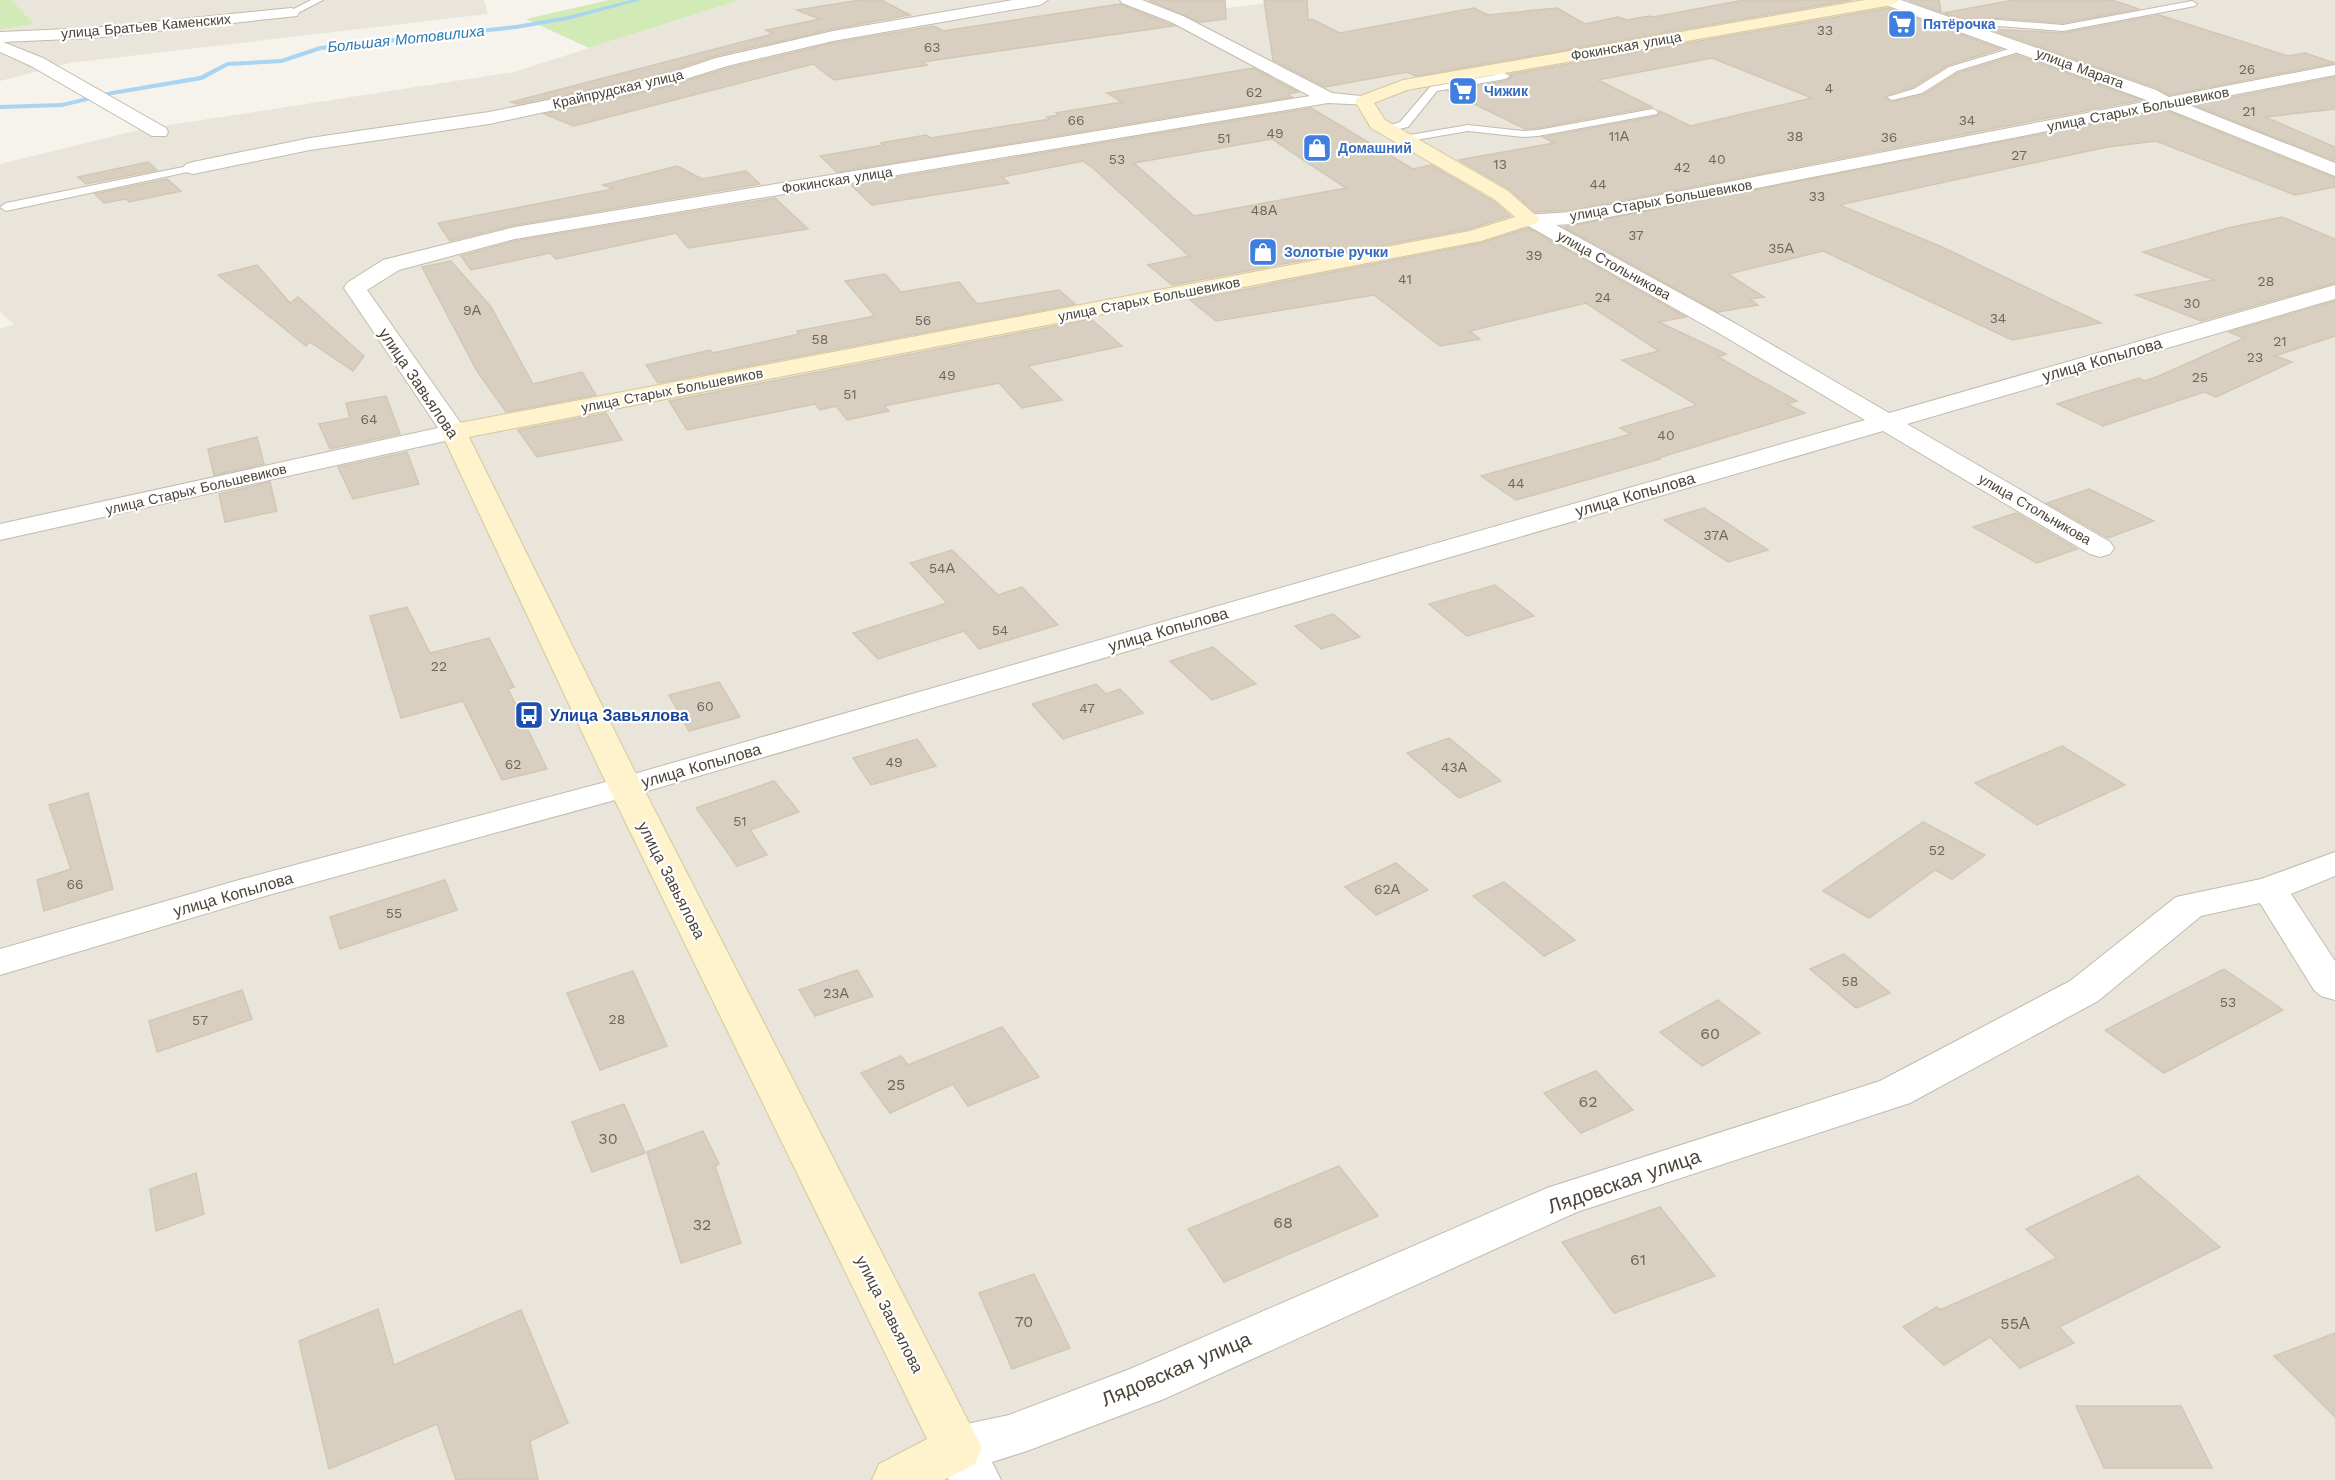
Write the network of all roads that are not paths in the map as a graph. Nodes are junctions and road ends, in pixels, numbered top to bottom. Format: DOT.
graph roads {
  1 [pos="318,0"];
  2 [pos="1040,0"];
  3 [pos="1128,0"];
  4 [pos="1890,0"];
  5 [pos="2192,4"];
  6 [pos="291,13"];
  7 [pos="1957,25"];
  8 [pos="0,37"];
  9 [pos="0,46"];
  10 [pos="2022,48"];
  11 [pos="1491,69"];
  12 [pos="2335,70"];
  13 [pos="1418,82"];
  14 [pos="1434,89"];
  15 [pos="1892,97"];
  16 [pos="1328,98"];
  17 [pos="1364,101"];
  18 [pos="2168,103"];
  19 [pos="1653,112"];
  20 [pos="1385,129"];
  21 [pos="159,132"];
  22 [pos="1404,139"];
  23 [pos="193,168"];
  24 [pos="2335,170"];
  25 [pos="6,207"];
  26 [pos="1530,219"];
  27 [pos="355,288"];
  28 [pos="2335,292"];
  29 [pos="1885,422"];
  30 [pos="454,432"];
  31 [pos="0,532"];
  32 [pos="2100,548"];
  33 [pos="626,787"];
  34 [pos="2335,863"];
  35 [pos="2270,889"];
  36 [pos="0,962"];
  37 [pos="2335,987"];
  38 [pos="966,1464"];
  39 [pos="897,1480"];
  1 -- 6 [label="lane"];
  2 -- 23 [label="street, Крайпрудская улица"];
  3 -- 16 [label="street"];
  4 -- 7 [label="street, улица Марата"];
  4 -- 11 [label="main road, Фокинская улица"];
  5 -- 7 [label="lane"];
  6 -- 8 [label="street, улица Братьев Каменских"];
  7 -- 10 [label="street, улица Марата"];
  9 -- 21 [label="street"];
  10 -- 15 [label="lane"];
  10 -- 18 [label="street, улица Марата"];
  11 -- 13 [label="main road, Фокинская улица"];
  11 -- 14 [label="lane"];
  12 -- 18 [label="street, улица Старых Большевиков"];
  13 -- 14 [label="lane"];
  13 -- 17 [label="main road, Фокинская улица"];
  14 -- 20 [label="lane"];
  16 -- 17 [label="street"];
  16 -- 27 [label="street, Фокинская улица"];
  17 -- 20 [label="main road, улица Стольникова"];
  18 -- 24 [label="street, улица Марата"];
  18 -- 26 [label="street, улица Старых Большевиков"];
  19 -- 22 [label="lane"];
  20 -- 22 [label="main road, улица Стольникова"];
  22 -- 26 [label="main road, улица Стольникова"];
  23 -- 25 [label="lane"];
  26 -- 29 [label="street, улица Стольникова"];
  26 -- 30 [label="main road, улица Старых Большевиков"];
  27 -- 30 [label="street, улица Завьялова"];
  28 -- 29 [label="street, улица Копылова"];
  29 -- 32 [label="street, улица Стольникова"];
  29 -- 33 [label="street, улица Копылова"];
  30 -- 31 [label="street, улица Старых Большевиков"];
  30 -- 33 [label="main road, улица Завьялова"];
  33 -- 36 [label="street, улица Копылова"];
  33 -- 38 [label="main road, улица Завьялова"];
  34 -- 35 [label="street, Лядовская улица"];
  35 -- 37 [label="street"];
  35 -- 38 [label="street, Лядовская улица"];
  38 -- 39 [label="main road, Лядовская улица"];
}
